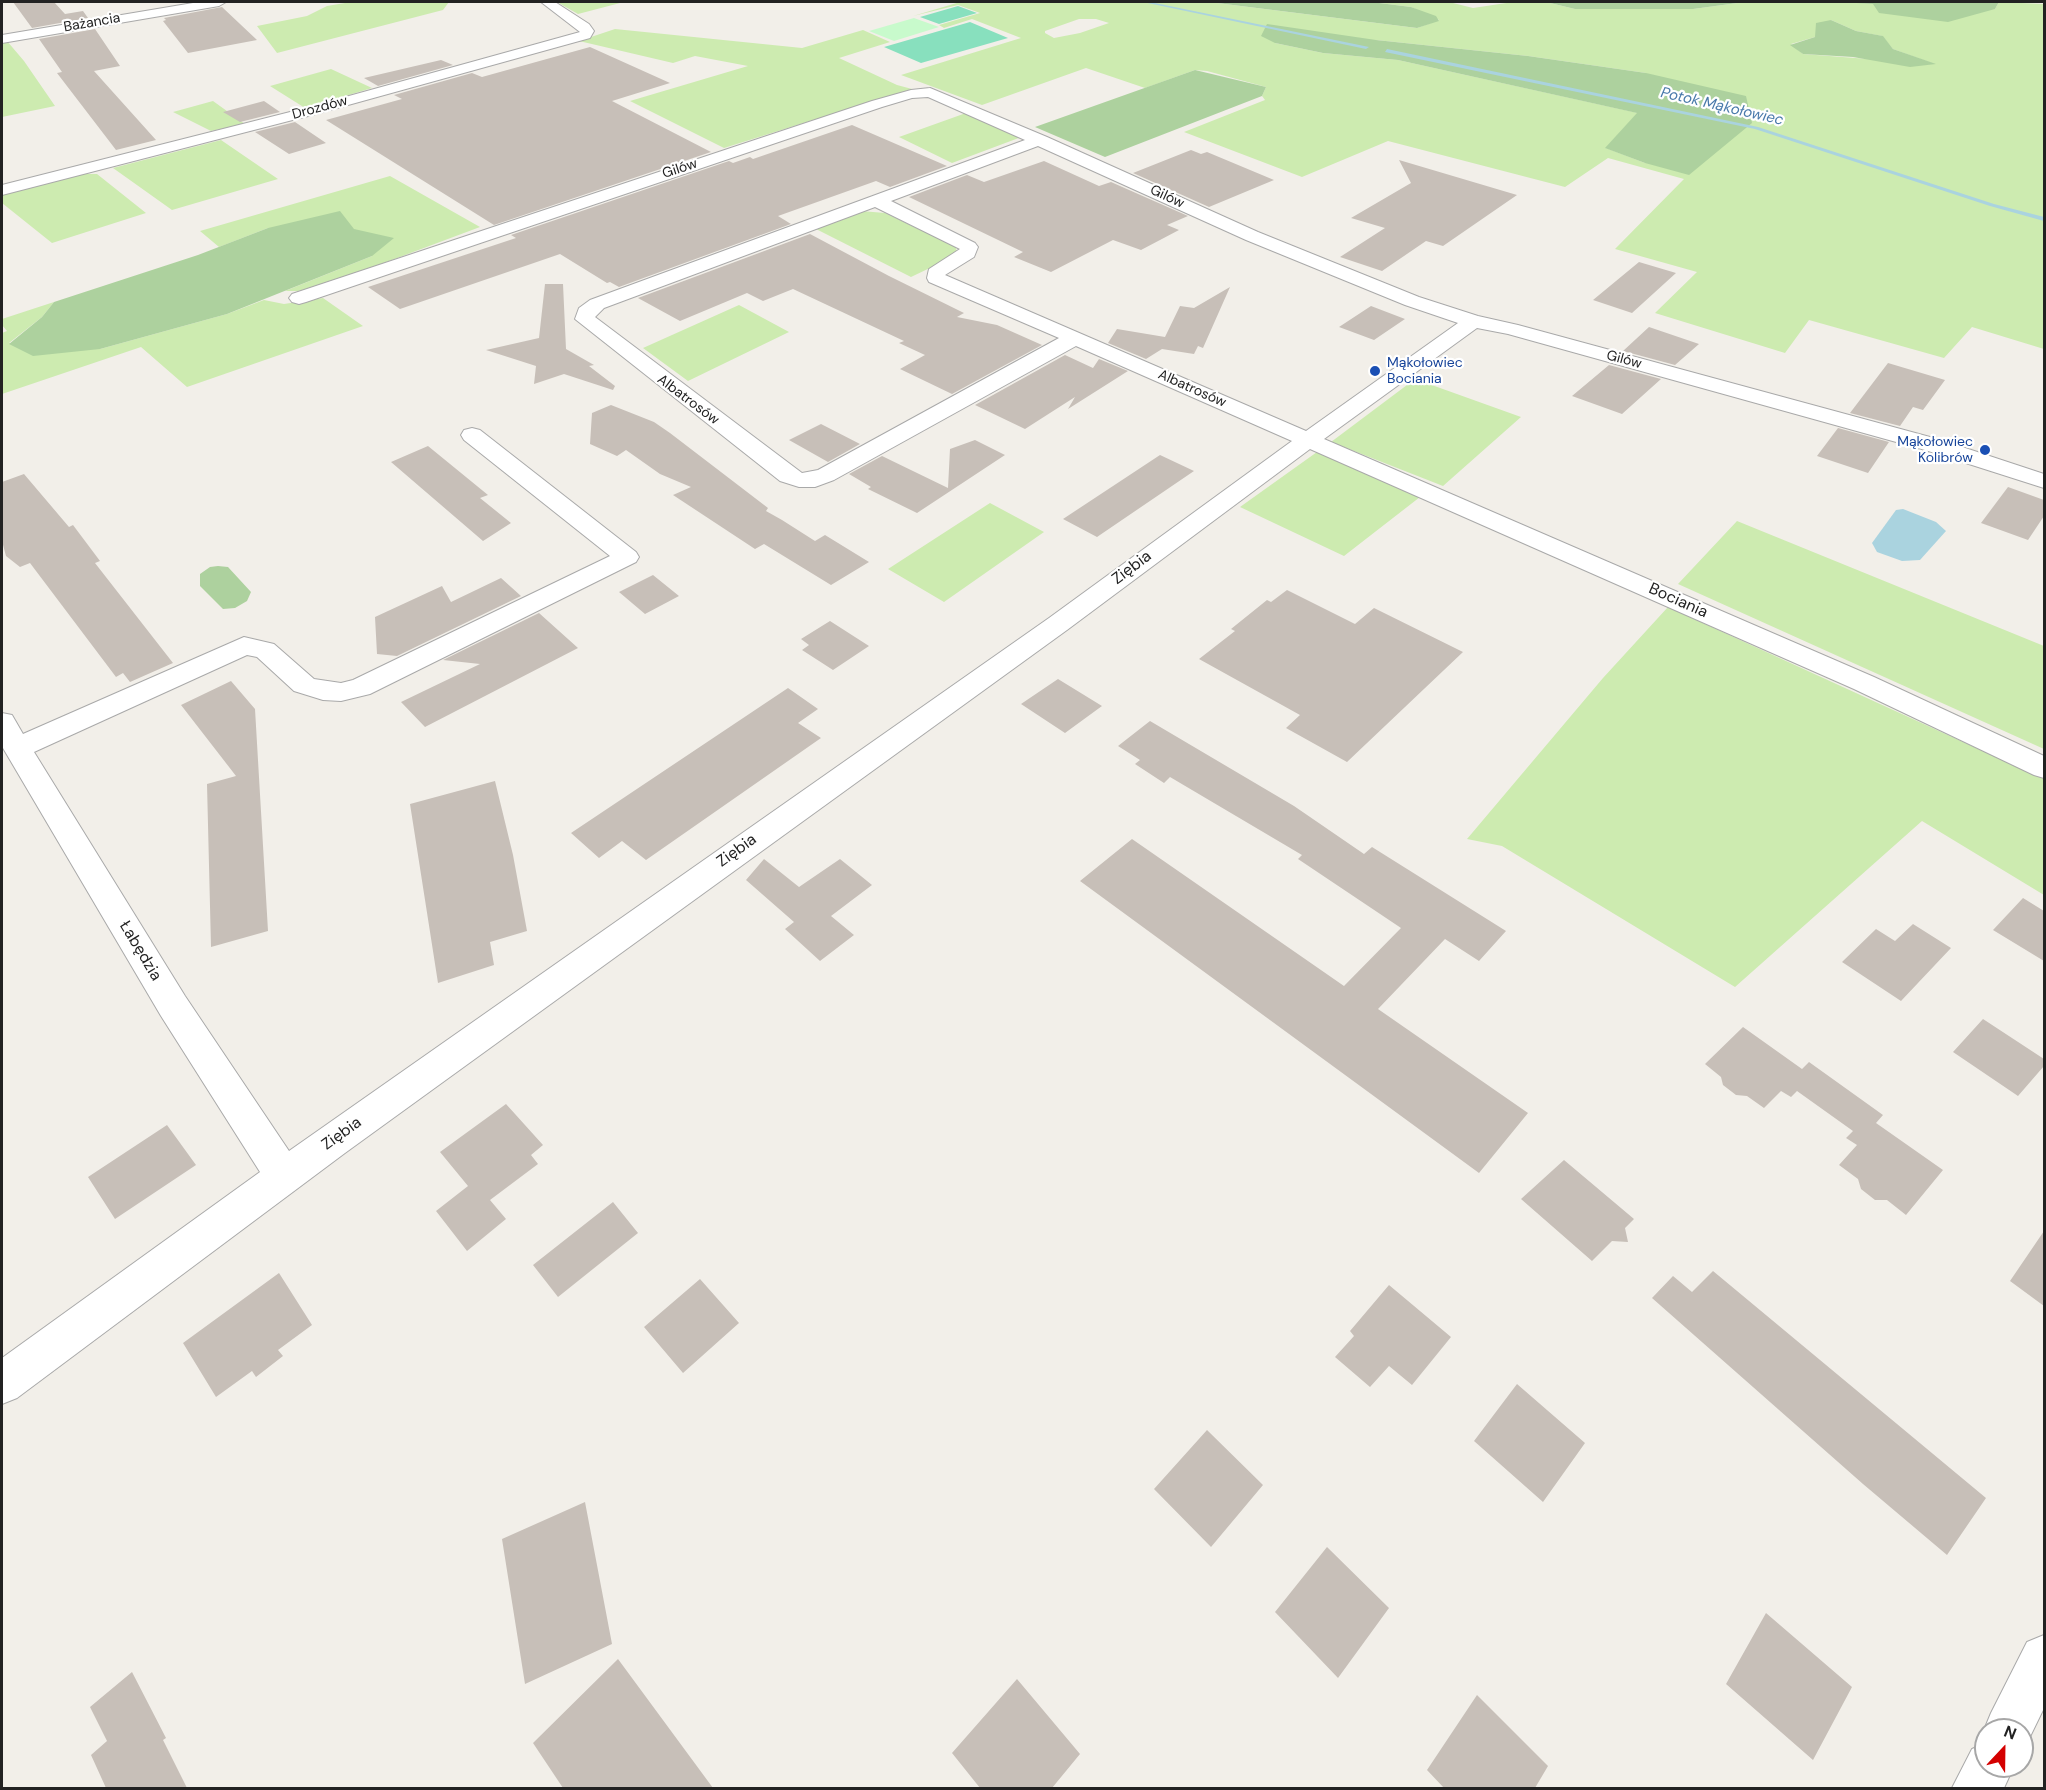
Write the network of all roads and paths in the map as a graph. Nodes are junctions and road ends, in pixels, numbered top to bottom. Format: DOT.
graph roads {
  1 [pos="219,2"];
  2 [pos="547,2"];
  3 [pos="2,39"];
  4 [pos="1041,140"];
  5 [pos="2,190"];
  6 [pos="877,201"];
  7 [pos="299,298"];
  8 [pos="1473,321"];
  9 [pos="1075,338"];
  10 [pos="472,435"];
  11 [pos="1308,441"];
  12 [pos="2044,481"];
  13 [pos="9,735"];
  14 [pos="2044,768"];
  15 [pos="284,1176"];
  16 [pos="2,1383"];
  17 [pos="2044,1659"];
  18 [pos="2014,1718"];
  1 -- 3 [label="street, Bażancia"];
  2 -- 5 [label="street, Drozdów"];
  4 -- 6 [label="street, Albatrosów"];
  4 -- 7 [label="street, Gilów"];
  4 -- 8 [label="street, Gilów"];
  6 -- 9 [label="street, Albatrosów"];
  6 -- 9 [label="street, Albatrosów"];
  8 -- 11 [label="street, Ziębia"];
  8 -- 12 [label="street, Gilów"];
  9 -- 11 [label="street, Albatrosów"];
  10 -- 13 [label="street"];
  11 -- 14 [label="street, Bociania"];
  11 -- 15 [label="street, Ziębia"];
  13 -- 15 [label="street, Łabędzia"];
  15 -- 16 [label="street, Ziębia"];
  17 -- 18 [label="street"];
}
